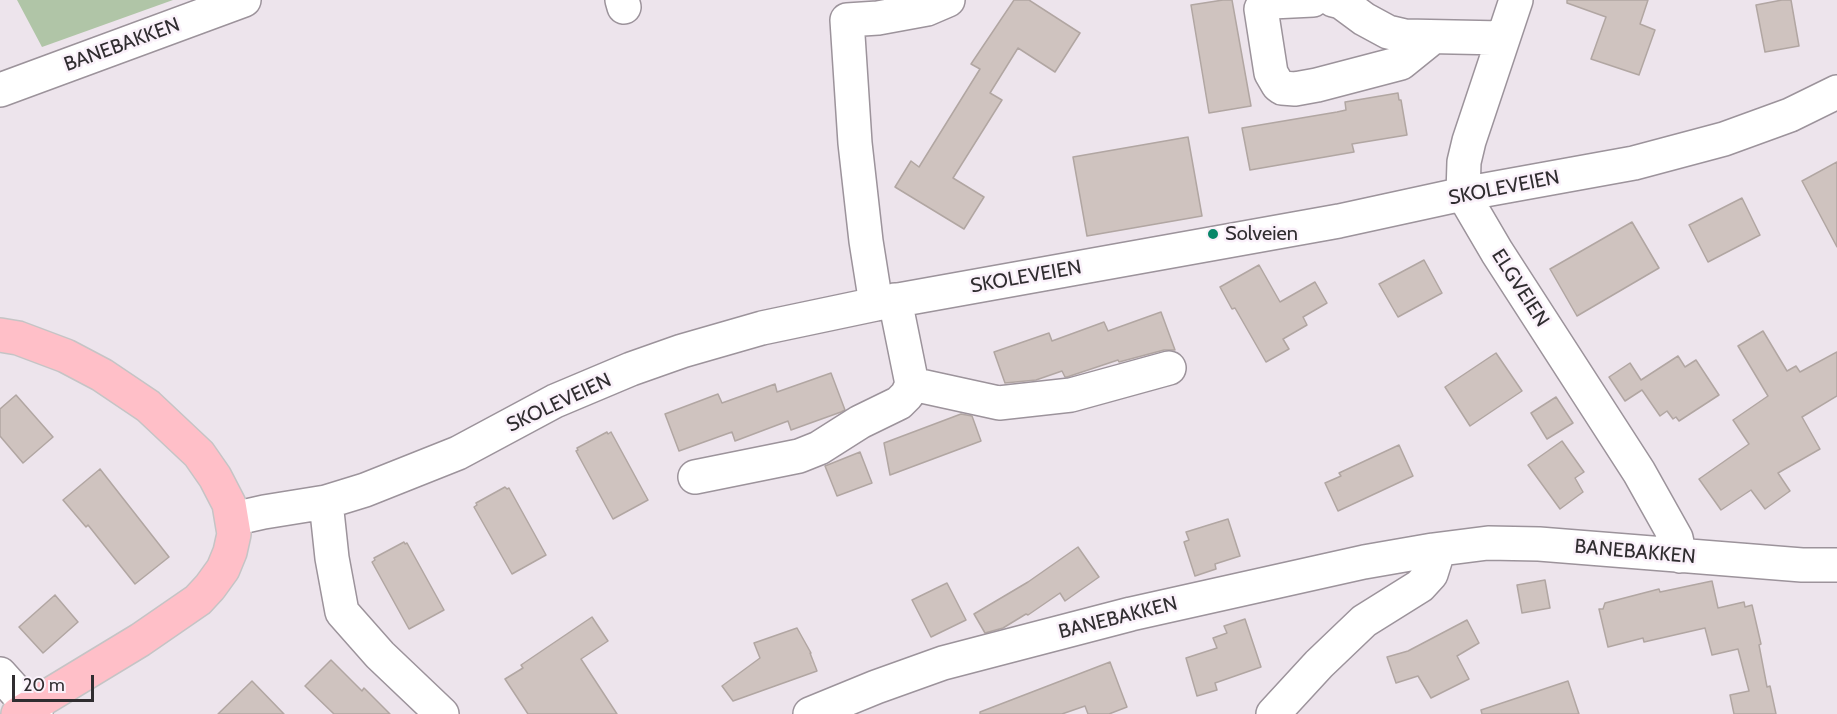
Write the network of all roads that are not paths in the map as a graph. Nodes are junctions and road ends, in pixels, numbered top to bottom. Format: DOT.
graph roads {
  1 [pos="244,0"];
  2 [pos="948,0"];
  3 [pos="1313,0"];
  4 [pos="1333,0"];
  5 [pos="1516,0"];
  6 [pos="846,10"];
  7 [pos="1432,38"];
  8 [pos="1503,38"];
  9 [pos="0,90"];
  10 [pos="1837,92"];
  11 [pos="1462,194"];
  12 [pos="886,302"];
  13 [pos="0,334"];
  14 [pos="1169,368"];
  15 [pos="912,384"];
  16 [pos="695,477"];
  17 [pos="326,502"];
  18 [pos="233,519"];
  19 [pos="1433,550"];
  20 [pos="1680,555"];
  21 [pos="1837,566"];
  22 [pos="0,674"];
  23 [pos="28,712"];
  24 [pos="442,714"];
  25 [pos="810,714"];
  26 [pos="1273,714"];
  1 -- 9 [label="street, BANEBAKKEN"];
  2 -- 6 [label="street"];
  3 -- 7 [label="street"];
  4 -- 7 [label="street"];
  5 -- 8 [label="street"];
  6 -- 12 [label="street"];
  7 -- 8 [label="street"];
  8 -- 11 [label="street"];
  10 -- 11 [label="street, SKOLEVEIEN"];
  11 -- 12 [label="street, SKOLEVEIEN"];
  11 -- 20 [label="street, ELGVEIEN"];
  12 -- 15 [label="street"];
  12 -- 17 [label="street, SKOLEVEIEN"];
  13 -- 18 [label="main road"];
  14 -- 15 [label="street"];
  15 -- 16 [label="street"];
  17 -- 18 [label="street, SKOLEVEIEN"];
  17 -- 24 [label="street"];
  18 -- 23 [label="main road"];
  19 -- 20 [label="street, BANEBAKKEN"];
  19 -- 25 [label="street, BANEBAKKEN"];
  19 -- 26 [label="street"];
  20 -- 21 [label="street, BANEBAKKEN"];
  22 -- 23 [label="street"];
}
